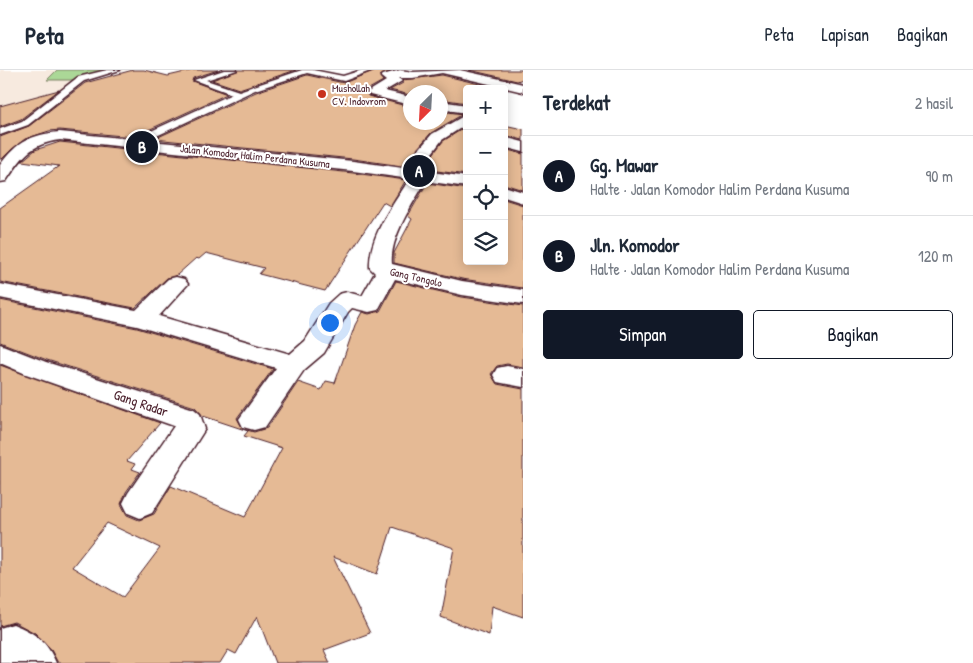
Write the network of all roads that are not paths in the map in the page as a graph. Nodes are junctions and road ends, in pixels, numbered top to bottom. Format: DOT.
graph roads {
  1 [pos="116,70"];
  2 [pos="232,70"];
  3 [pos="369,70"];
  4 [pos="446,70"];
  5 [pos="311,71"];
  6 [pos="429,71"];
  7 [pos="523,81"];
  8 [pos="511,92"];
  9 [pos="237,93"];
  10 [pos="523,98"];
  11 [pos="403,99"];
  12 [pos="448,106"];
  13 [pos="463,108"];
  14 [pos="463,121"];
  15 [pos="0,132"];
  16 [pos="508,143"];
  17 [pos="131,144"];
  18 [pos="523,146"];
  19 [pos="414,174"];
  20 [pos="0,176"];
  21 [pos="463,181"];
  22 [pos="508,192"];
  23 [pos="523,198"];
  24 [pos="388,271"];
  25 [pos="176,284"];
  26 [pos="0,291"];
  27 [pos="523,297"];
  28 [pos="142,319"];
  29 [pos="0,353"];
  30 [pos="294,364"];
  31 [pos="254,419"];
  32 [pos="140,503"];
  33 [pos="0,649"];
  34 [pos="34,663"];
  1 -- 15 [label="lane"];
  2 -- 9 [label="lane"];
  3 -- 5 [label="lane"];
  4 -- 8 [label="street"];
  5 -- 9 [label="lane"];
  6 -- 11 [label="street"];
  7 -- 8 [label="street"];
  8 -- 10 [label="street"];
  9 -- 17 [label="lane"];
  12 -- 13 [label="street"];
  14 -- 19 [label="street"];
  16 -- 18 [label="street"];
  17 -- 19 [label="street, Jalan Komodor Halim Perdana Kusuma"];
  17 -- 20 [label="street, Jalan Komodor Halim Perdana Kusuma"];
  19 -- 21 [label="street, Jalan Komodor Halim Perdana Kusuma"];
  19 -- 24 [label="street, Gang Tongolo"];
  22 -- 23 [label="street"];
  24 -- 27 [label="street, Gang Tongolo"];
  24 -- 30 [label="street"];
  25 -- 28 [label="street"];
  26 -- 28 [label="street"];
  28 -- 30 [label="street"];
  29 -- 32 [label="street, Gang Radar"];
  30 -- 31 [label="street"];
  33 -- 34 [label="street"];
}
